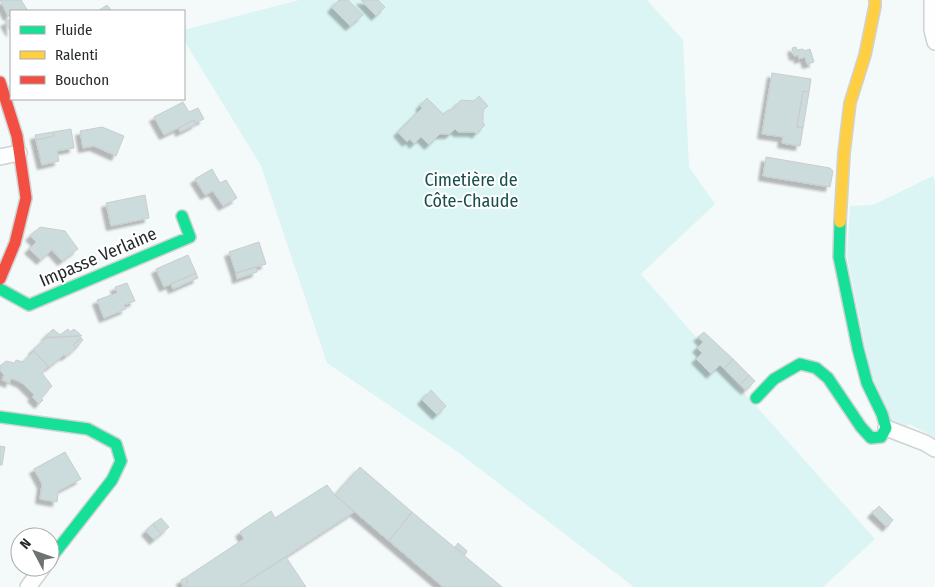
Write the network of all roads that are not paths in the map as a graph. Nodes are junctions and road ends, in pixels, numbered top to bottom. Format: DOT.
graph roads {
  1 [pos="875,0"];
  2 [pos="932,0"];
  3 [pos="935,42"];
  4 [pos="0,82"];
  5 [pos="5,97"];
  6 [pos="19,152"];
  7 [pos="0,157"];
  8 [pos="182,216"];
  9 [pos="0,279"];
  10 [pos="0,289"];
  11 [pos="756,398"];
  12 [pos="0,417"];
  13 [pos="886,428"];
  14 [pos="935,449"];
  15 [pos="60,545"];
  1 -- 13 [label="street"];
  2 -- 3 [label="street"];
  4 -- 5 [label="street"];
  5 -- 6 [label="street"];
  6 -- 7 [label="street"];
  6 -- 9 [label="street"];
  8 -- 10 [label="street, Impasse Verlaine"];
  11 -- 13 [label="street"];
  12 -- 15 [label="street"];
  13 -- 14 [label="street"];
}
